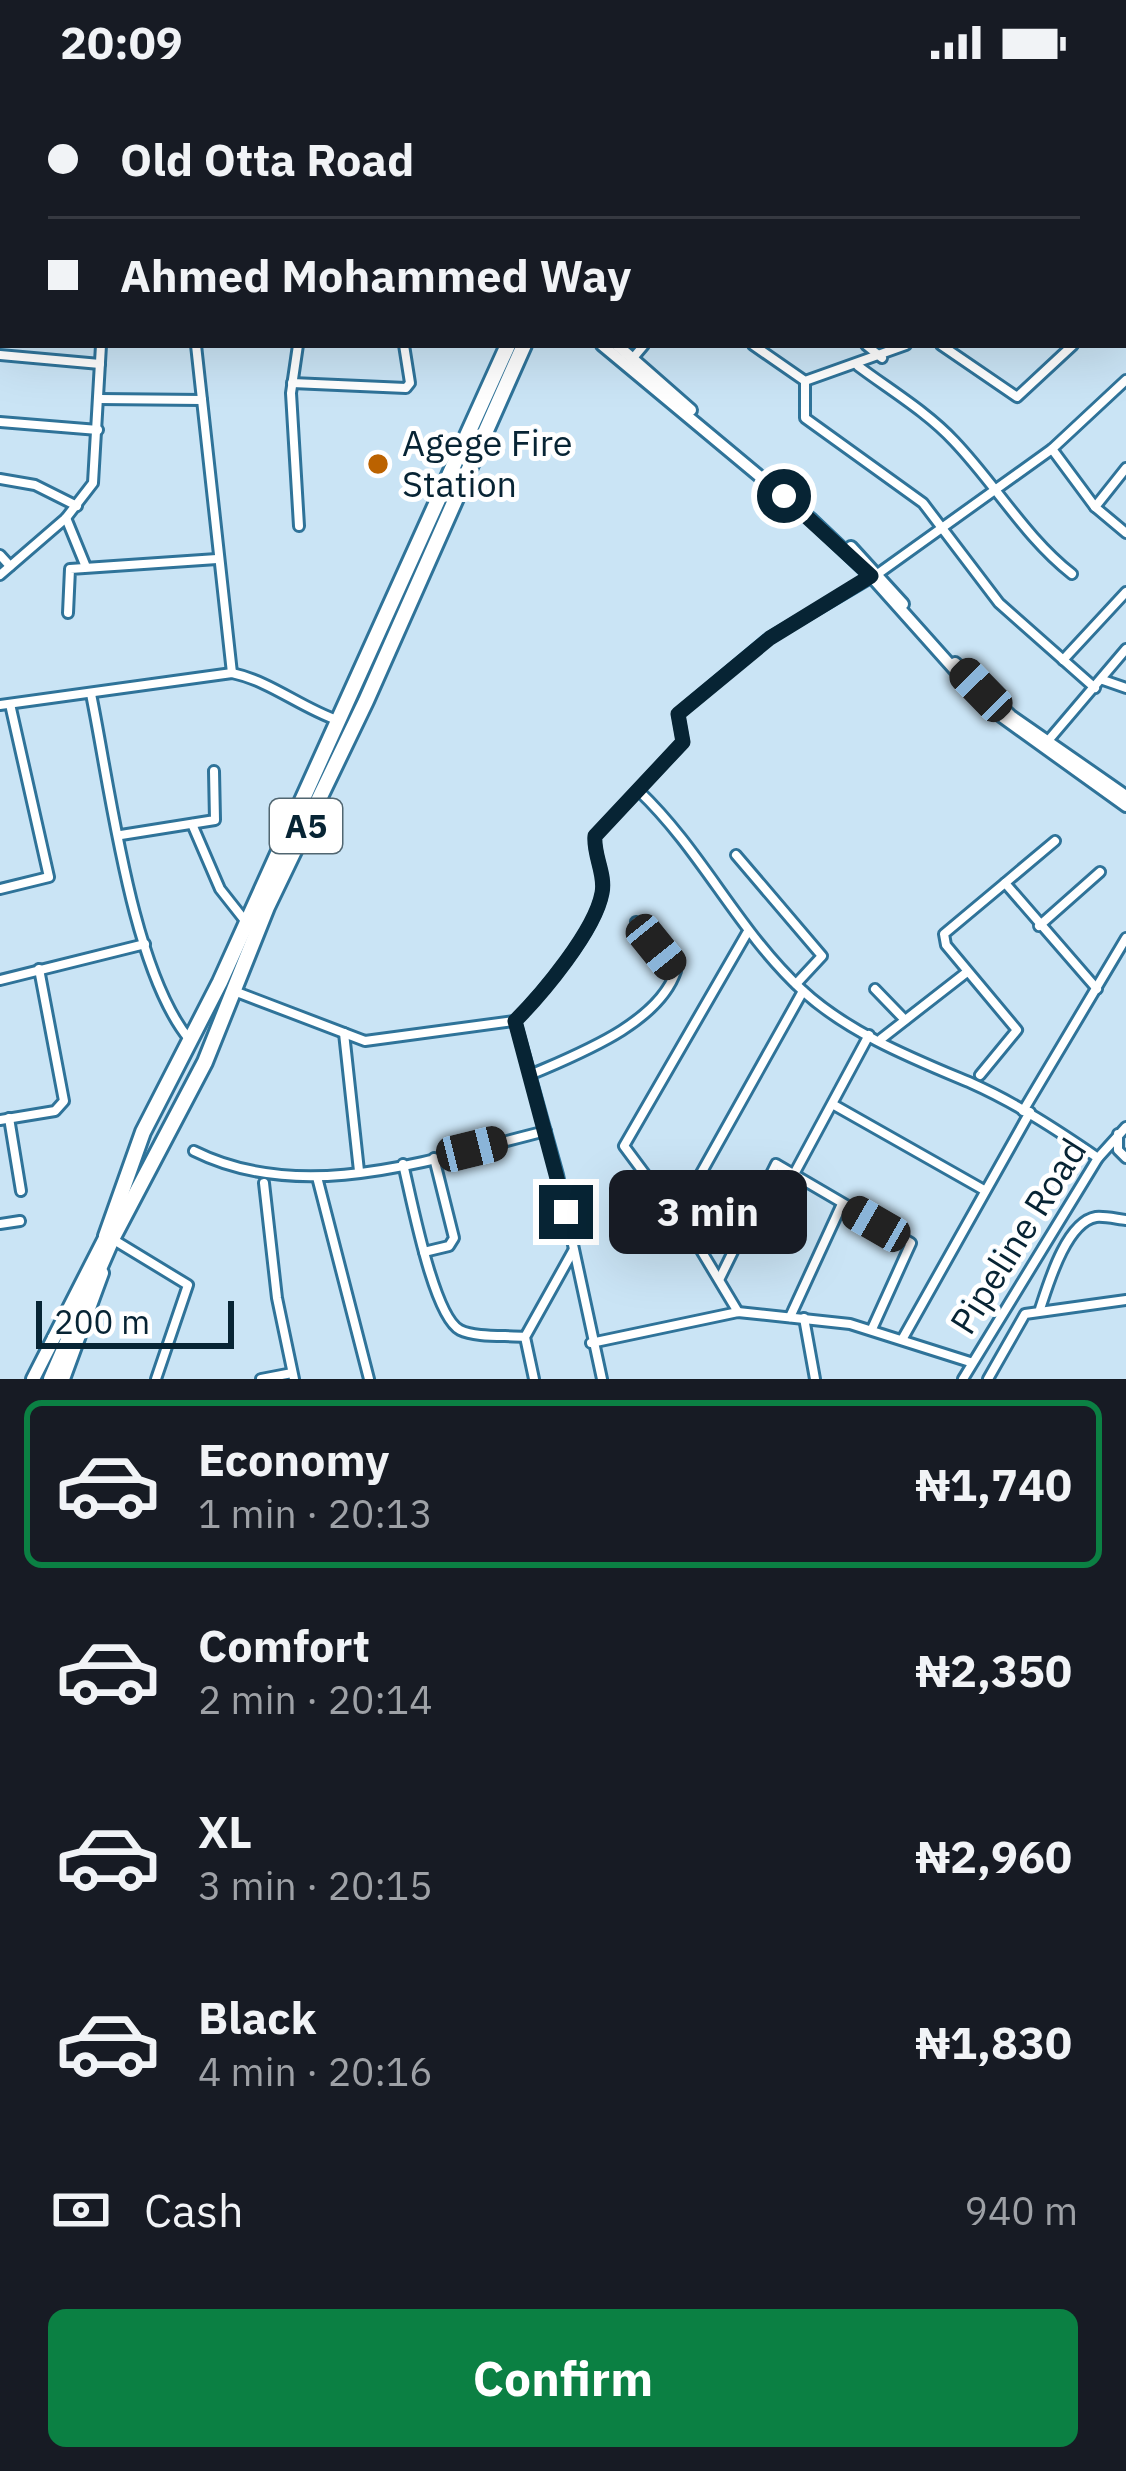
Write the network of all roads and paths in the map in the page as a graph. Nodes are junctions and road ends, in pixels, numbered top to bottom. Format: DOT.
graph roads {
  1 [pos="215,84"];
  2 [pos="253,84"];
  3 [pos="101,348"];
  4 [pos="196,348"];
  5 [pos="298,348"];
  6 [pos="404,348"];
  7 [pos="507,348"];
  8 [pos="523,348"];
  9 [pos="606,348"];
  10 [pos="621,348"];
  11 [pos="642,348"];
  12 [pos="757,348"];
  13 [pos="869,348"];
  14 [pos="900,348"];
  15 [pos="945,348"];
  16 [pos="1056,348"];
  17 [pos="1070,348"];
  18 [pos="1063,354"];
  19 [pos="0,355"];
  20 [pos="634,358"];
  21 [pos="881,358"];
  22 [pos="100,364"];
  23 [pos="858,366"];
  24 [pos="1126,380"];
  25 [pos="805,381"];
  26 [pos="292,383"];
  27 [pos="99,399"];
  28 [pos="202,400"];
  29 [pos="0,422"];
  30 [pos="98,430"];
  31 [pos="1052,448"];
  32 [pos="1126,468"];
  33 [pos="0,479"];
  34 [pos="998,488"];
  35 [pos="77,506"];
  36 [pos="1095,507"];
  37 [pos="66,518"];
  38 [pos="298,526"];
  39 [pos="941,526"];
  40 [pos="1126,533"];
  41 [pos="0,555"];
  42 [pos="217,560"];
  43 [pos="10,566"];
  44 [pos="86,567"];
  45 [pos="1072,574"];
  46 [pos="0,575"];
  47 [pos="875,575"];
  48 [pos="1126,592"];
  49 [pos="68,613"];
  50 [pos="1126,649"];
  51 [pos="1063,661"];
  52 [pos="232,673"];
  53 [pos="1103,680"];
  54 [pos="1095,688"];
  55 [pos="1126,688"];
  56 [pos="91,694"];
  57 [pos="5,705"];
  58 [pos="337,720"];
  59 [pos="1047,742"];
  60 [pos="214,771"];
  61 [pos="640,791"];
  62 [pos="1126,796"];
  63 [pos="1126,806"];
  64 [pos="192,824"];
  65 [pos="121,835"];
  66 [pos="1055,841"];
  67 [pos="736,856"];
  68 [pos="1100,872"];
  69 [pos="1005,883"];
  70 [pos="0,889"];
  71 [pos="246,922"];
  72 [pos="636,922"];
  73 [pos="1039,926"];
  74 [pos="747,933"];
  75 [pos="1126,938"];
  76 [pos="145,944"];
  77 [pos="39,969"];
  78 [pos="967,972"];
  79 [pos="0,980"];
  80 [pos="800,988"];
  81 [pos="1097,988"];
  82 [pos="875,989"];
  83 [pos="233,991"];
  84 [pos="905,1020"];
  85 [pos="515,1021"];
  86 [pos="344,1033"];
  87 [pos="869,1035"];
  88 [pos="189,1039"];
  89 [pos="881,1040"];
  90 [pos="980,1075"];
  91 [pos="530,1076"];
  92 [pos="834,1105"];
  93 [pos="1027,1112"];
  94 [pos="5,1119"];
  95 [pos="1122,1130"];
  96 [pos="546,1131"];
  97 [pos="194,1151"];
  98 [pos="434,1158"];
  99 [pos="1098,1158"];
  100 [pos="1126,1158"];
  101 [pos="403,1165"];
  102 [pos="359,1171"];
  103 [pos="793,1176"];
  104 [pos="316,1177"];
  105 [pos="264,1183"];
  106 [pos="984,1190"];
  107 [pos="21,1191"];
  108 [pos="842,1204"];
  109 [pos="676,1218"];
  110 [pos="1126,1220"];
  111 [pos="20,1221"];
  112 [pos="0,1224"];
  113 [pos="109,1237"];
  114 [pos="574,1250"];
  115 [pos="424,1252"];
  116 [pos="719,1279"];
  117 [pos="1126,1300"];
  118 [pos="1040,1310"];
  119 [pos="738,1312"];
  120 [pos="790,1318"];
  121 [pos="804,1318"];
  122 [pos="872,1329"];
  123 [pos="525,1337"];
  124 [pos="903,1338"];
  125 [pos="591,1343"];
  126 [pos="970,1362"];
  127 [pos="293,1376"];
  128 [pos="37,1379"];
  129 [pos="51,1379"];
  130 [pos="63,1379"];
  131 [pos="156,1379"];
  132 [pos="261,1379"];
  133 [pos="369,1379"];
  134 [pos="535,1379"];
  135 [pos="602,1379"];
  136 [pos="814,1379"];
  137 [pos="963,1379"];
  138 [pos="988,1379"];
  1 -- 2 [label="street"];
  3 -- 22 [label="street"];
  4 -- 28 [label="street"];
  5 -- 26 [label="street"];
  6 -- 26 [label="street"];
  7 -- 58 [label="highway, A5"];
  8 -- 83 [label="highway, A5"];
  9 -- 47 [label="main road"];
  10 -- 20 [label="main road"];
  11 -- 20 [label="street"];
  12 -- 25 [label="street"];
  13 -- 21 [label="street"];
  14 -- 21 [label="street"];
  15 -- 18 [label="street"];
  16 -- 18 [label="street"];
  17 -- 18 [label="street"];
  19 -- 22 [label="street"];
  20 -- 47 [label="main road"];
  21 -- 23 [label="street"];
  22 -- 27 [label="street"];
  23 -- 25 [label="street"];
  23 -- 34 [label="street"];
  24 -- 31 [label="street"];
  25 -- 39 [label="street"];
  26 -- 38 [label="street"];
  27 -- 28 [label="street"];
  27 -- 30 [label="street"];
  28 -- 42 [label="street"];
  29 -- 30 [label="street"];
  30 -- 35 [label="street"];
  31 -- 34 [label="street"];
  31 -- 36 [label="street"];
  32 -- 36 [label="street"];
  33 -- 35 [label="street"];
  34 -- 39 [label="street"];
  34 -- 45 [label="street"];
  35 -- 37 [label="street"];
  36 -- 40 [label="street"];
  37 -- 43 [label="street"];
  37 -- 44 [label="street"];
  39 -- 47 [label="street"];
  39 -- 51 [label="street"];
  41 -- 43 [label="street"];
  42 -- 44 [label="street"];
  42 -- 52 [label="street"];
  43 -- 46 [label="street"];
  44 -- 49 [label="street"];
  47 -- 59 [label="main road"];
  47 -- 61 [label="street"];
  47 -- 63 [label="main road"];
  48 -- 51 [label="street"];
  50 -- 53 [label="street"];
  51 -- 54 [label="street"];
  52 -- 56 [label="street"];
  52 -- 58 [label="street"];
  53 -- 54 [label="street"];
  53 -- 55 [label="street"];
  54 -- 59 [label="street"];
  56 -- 57 [label="street"];
  56 -- 65 [label="street"];
  57 -- 70 [label="street"];
  58 -- 71 [label="highway, A5"];
  59 -- 62 [label="main road"];
  60 -- 64 [label="street"];
  61 -- 74 [label="street"];
  61 -- 85 [label="street"];
  64 -- 65 [label="street"];
  64 -- 71 [label="street"];
  65 -- 76 [label="street"];
  66 -- 69 [label="street"];
  67 -- 80 [label="street"];
  68 -- 73 [label="street"];
  69 -- 73 [label="street"];
  69 -- 78 [label="street"];
  71 -- 88 [label="highway, A5"];
  72 -- 91 [label="street"];
  73 -- 81 [label="street"];
  74 -- 80 [label="street"];
  74 -- 109 [label="street"];
  75 -- 81 [label="street"];
  76 -- 77 [label="street"];
  76 -- 88 [label="street"];
  77 -- 79 [label="street"];
  77 -- 94 [label="street"];
  78 -- 84 [label="street"];
  78 -- 90 [label="street"];
  80 -- 87 [label="street"];
  80 -- 109 [label="street"];
  81 -- 93 [label="street"];
  82 -- 84 [label="street"];
  83 -- 86 [label="street"];
  83 -- 113 [label="highway, A5"];
  84 -- 89 [label="street"];
  85 -- 86 [label="street"];
  85 -- 91 [label="street"];
  86 -- 102 [label="street"];
  87 -- 89 [label="street"];
  87 -- 92 [label="street"];
  88 -- 113 [label="highway, A5"];
  89 -- 93 [label="street"];
  91 -- 96 [label="street"];
  92 -- 103 [label="street"];
  92 -- 106 [label="street"];
  93 -- 99 [label="street"];
  93 -- 106 [label="street"];
  94 -- 107 [label="street"];
  95 -- 99 [label="street, Pipeline Road"];
  95 -- 100 [label="street"];
  96 -- 98 [label="street"];
  96 -- 114 [label="street"];
  97 -- 104 [label="street"];
  98 -- 101 [label="street"];
  98 -- 115 [label="street"];
  99 -- 126 [label="street, Pipeline Road"];
  101 -- 102 [label="street"];
  101 -- 115 [label="street"];
  102 -- 104 [label="street"];
  103 -- 108 [label="street"];
  103 -- 116 [label="street"];
  104 -- 133 [label="street"];
  105 -- 127 [label="street"];
  106 -- 124 [label="street"];
  108 -- 120 [label="street"];
  108 -- 122 [label="street"];
  109 -- 116 [label="street"];
  110 -- 118 [label="street"];
  111 -- 112 [label="street"];
  113 -- 128 [label="highway, A5"];
  113 -- 129 [label="highway, A5"];
  113 -- 130 [label="main road"];
  113 -- 131 [label="street"];
  114 -- 123 [label="street"];
  114 -- 125 [label="street"];
  115 -- 123 [label="street"];
  116 -- 119 [label="street"];
  117 -- 118 [label="street"];
  118 -- 138 [label="street"];
  119 -- 120 [label="street"];
  119 -- 125 [label="street"];
  120 -- 121 [label="street"];
  121 -- 122 [label="street"];
  121 -- 136 [label="street"];
  122 -- 124 [label="street"];
  123 -- 134 [label="street"];
  124 -- 126 [label="street"];
  125 -- 135 [label="street"];
  126 -- 137 [label="street, Pipeline Road"];
  127 -- 132 [label="street"];
}
